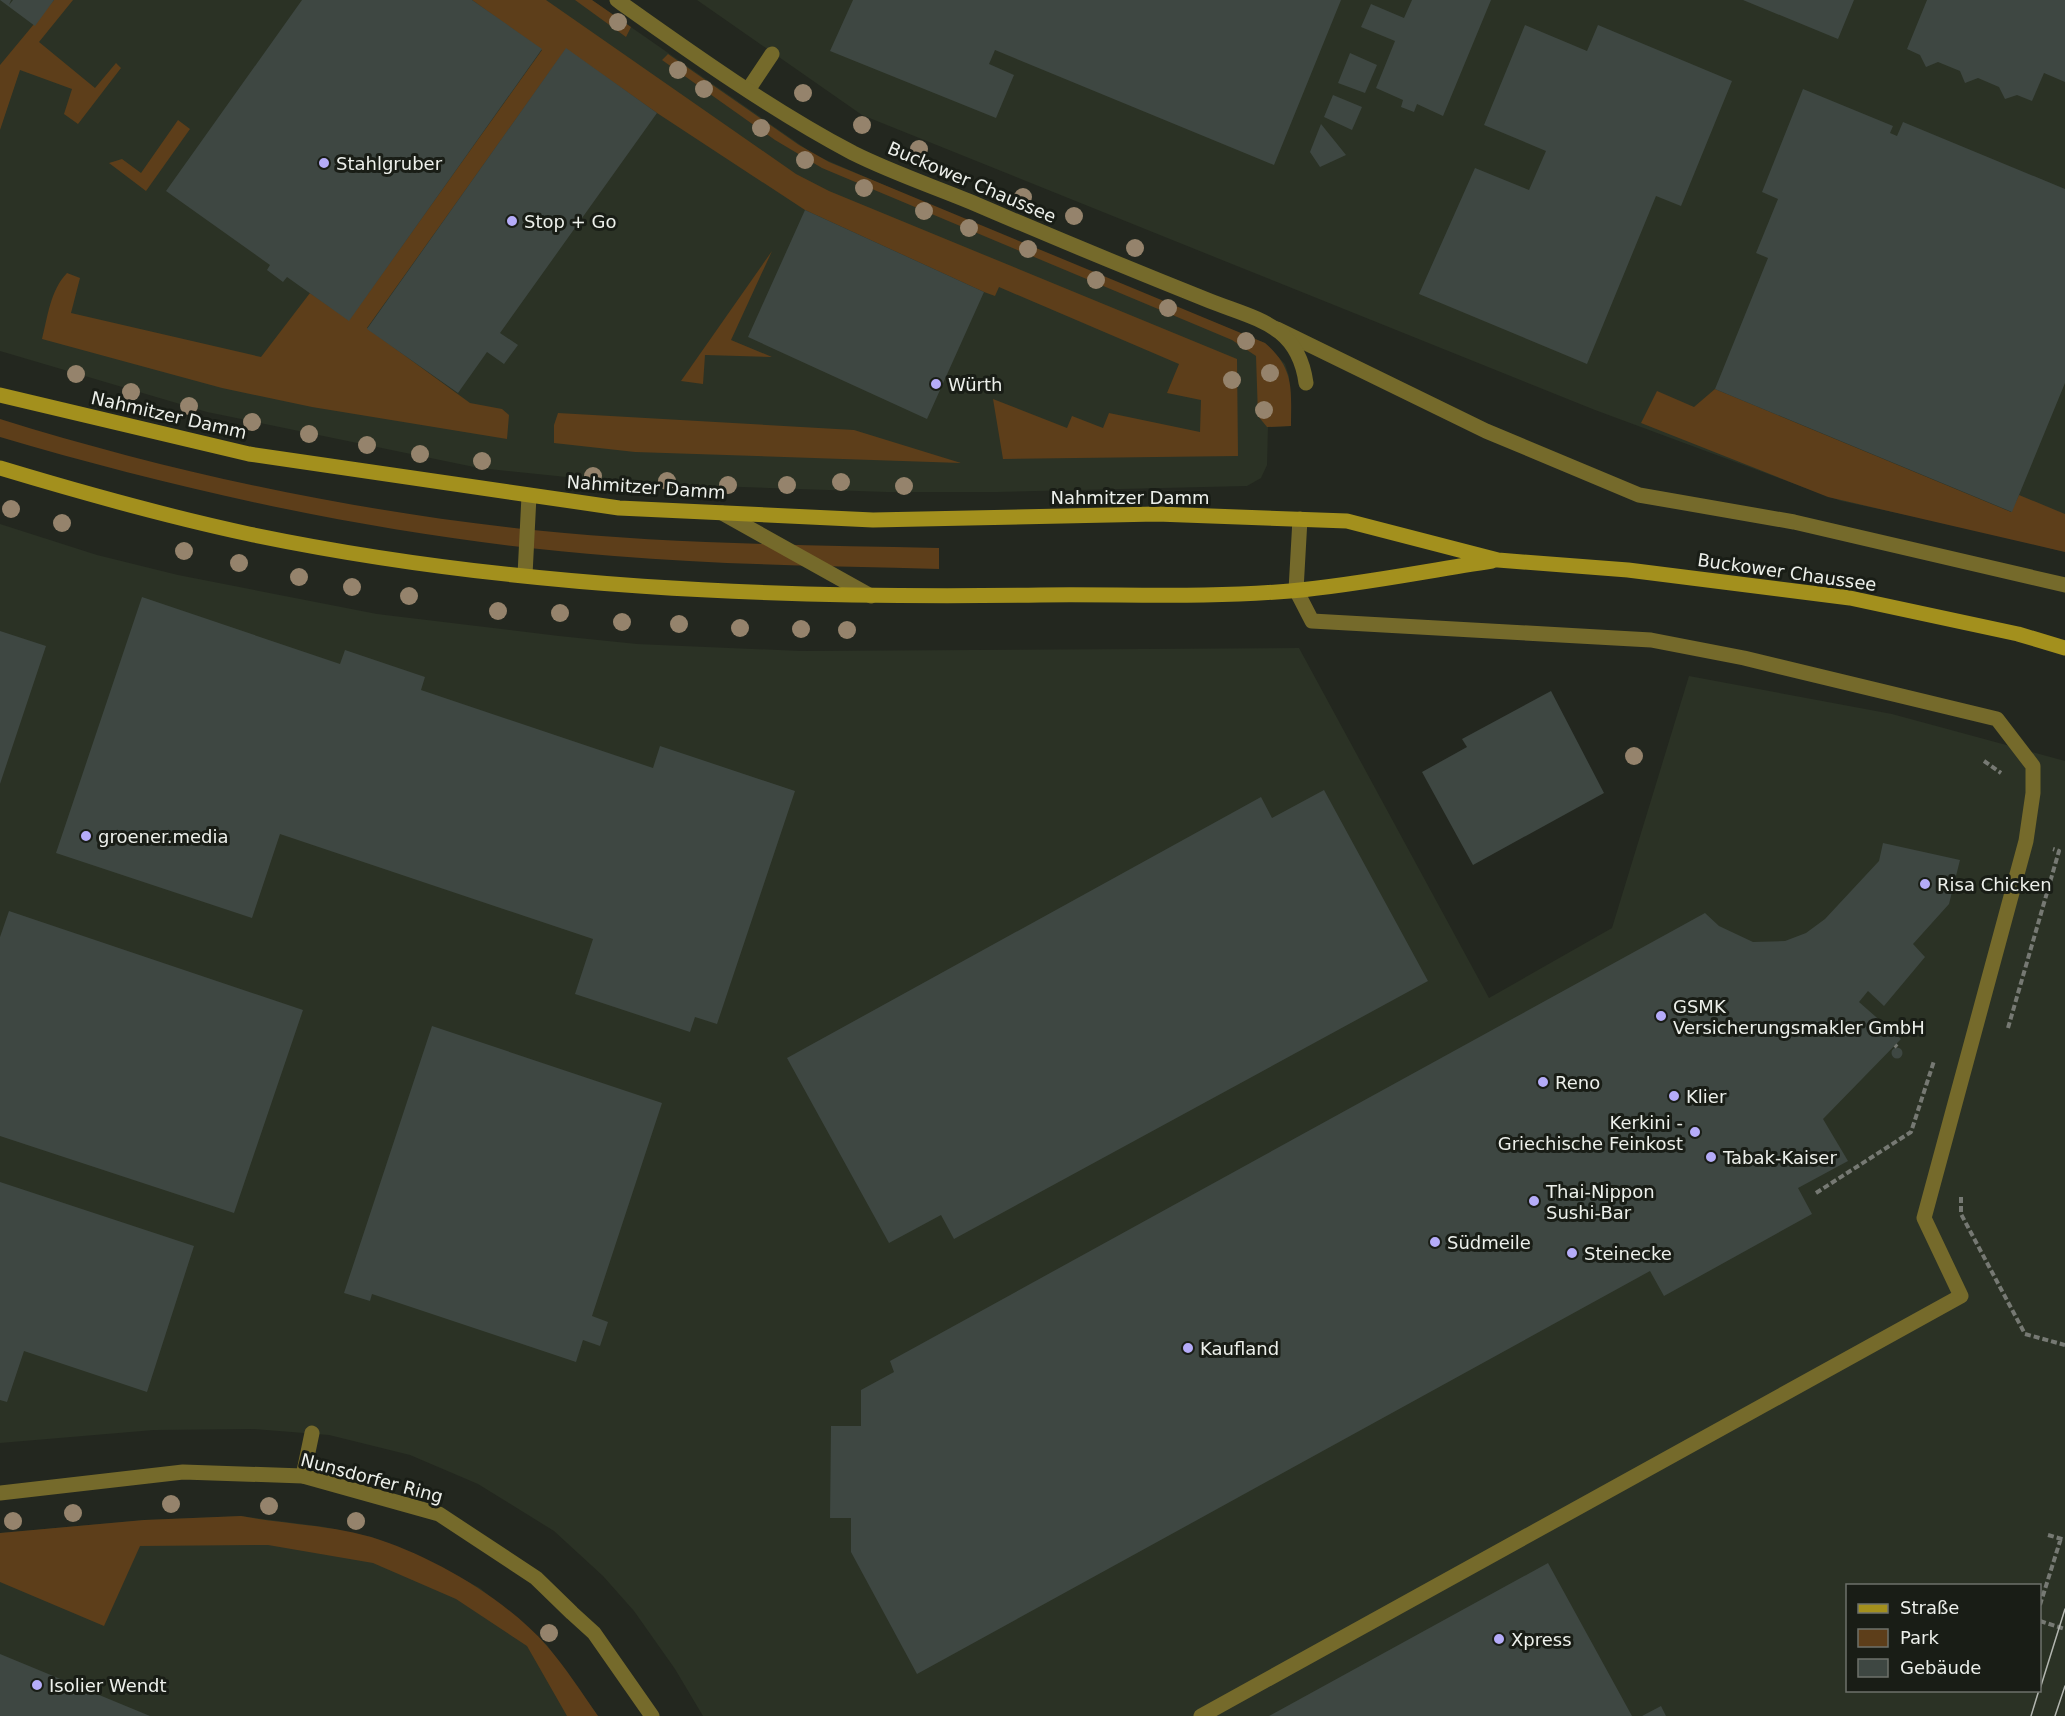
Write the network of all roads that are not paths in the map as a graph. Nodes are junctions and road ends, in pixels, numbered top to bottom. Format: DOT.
graph roads {
  1 [pos="617,0"];
  2 [pos="772,54"];
  3 [pos="748,90"];
  4 [pos="1273,327"];
  5 [pos="1306,383"];
  6 [pos="0,395"];
  7 [pos="0,468"];
  8 [pos="530,496"];
  9 [pos="722,513"];
  10 [pos="1300,519"];
  11 [pos="1498,560"];
  12 [pos="525,575"];
  13 [pos="2065,585"];
  14 [pos="1296,590"];
  15 [pos="871,596"];
  16 [pos="2065,648"];
  17 [pos="312,1433"];
  18 [pos="303,1476"];
  19 [pos="0,1493"];
  20 [pos="652,1716"];
  21 [pos="1201,1716"];
  1 -- 3 [label="street, Buckower Chaussee"];
  2 -- 3 [label="street"];
  3 -- 4 [label="street, Buckower Chaussee"];
  4 -- 5 [label="street, Buckower Chaussee"];
  4 -- 13 [label="street"];
  6 -- 8 [label="main road, Nahmitzer Damm"];
  7 -- 12 [label="main road"];
  8 -- 9 [label="main road, Nahmitzer Damm"];
  8 -- 12 [label="street"];
  9 -- 10 [label="main road, Nahmitzer Damm"];
  9 -- 15 [label="street"];
  10 -- 11 [label="main road, Buckower Chaussee"];
  10 -- 14 [label="street"];
  11 -- 14 [label="main road, Buckower Chaussee"];
  11 -- 16 [label="main road, Buckower Chaussee"];
  12 -- 15 [label="main road"];
  14 -- 15 [label="main road"];
  14 -- 21 [label="street"];
  17 -- 18 [label="street"];
  18 -- 19 [label="street, Nunsdorfer Ring"];
  18 -- 20 [label="street, Nunsdorfer Ring"];
}
